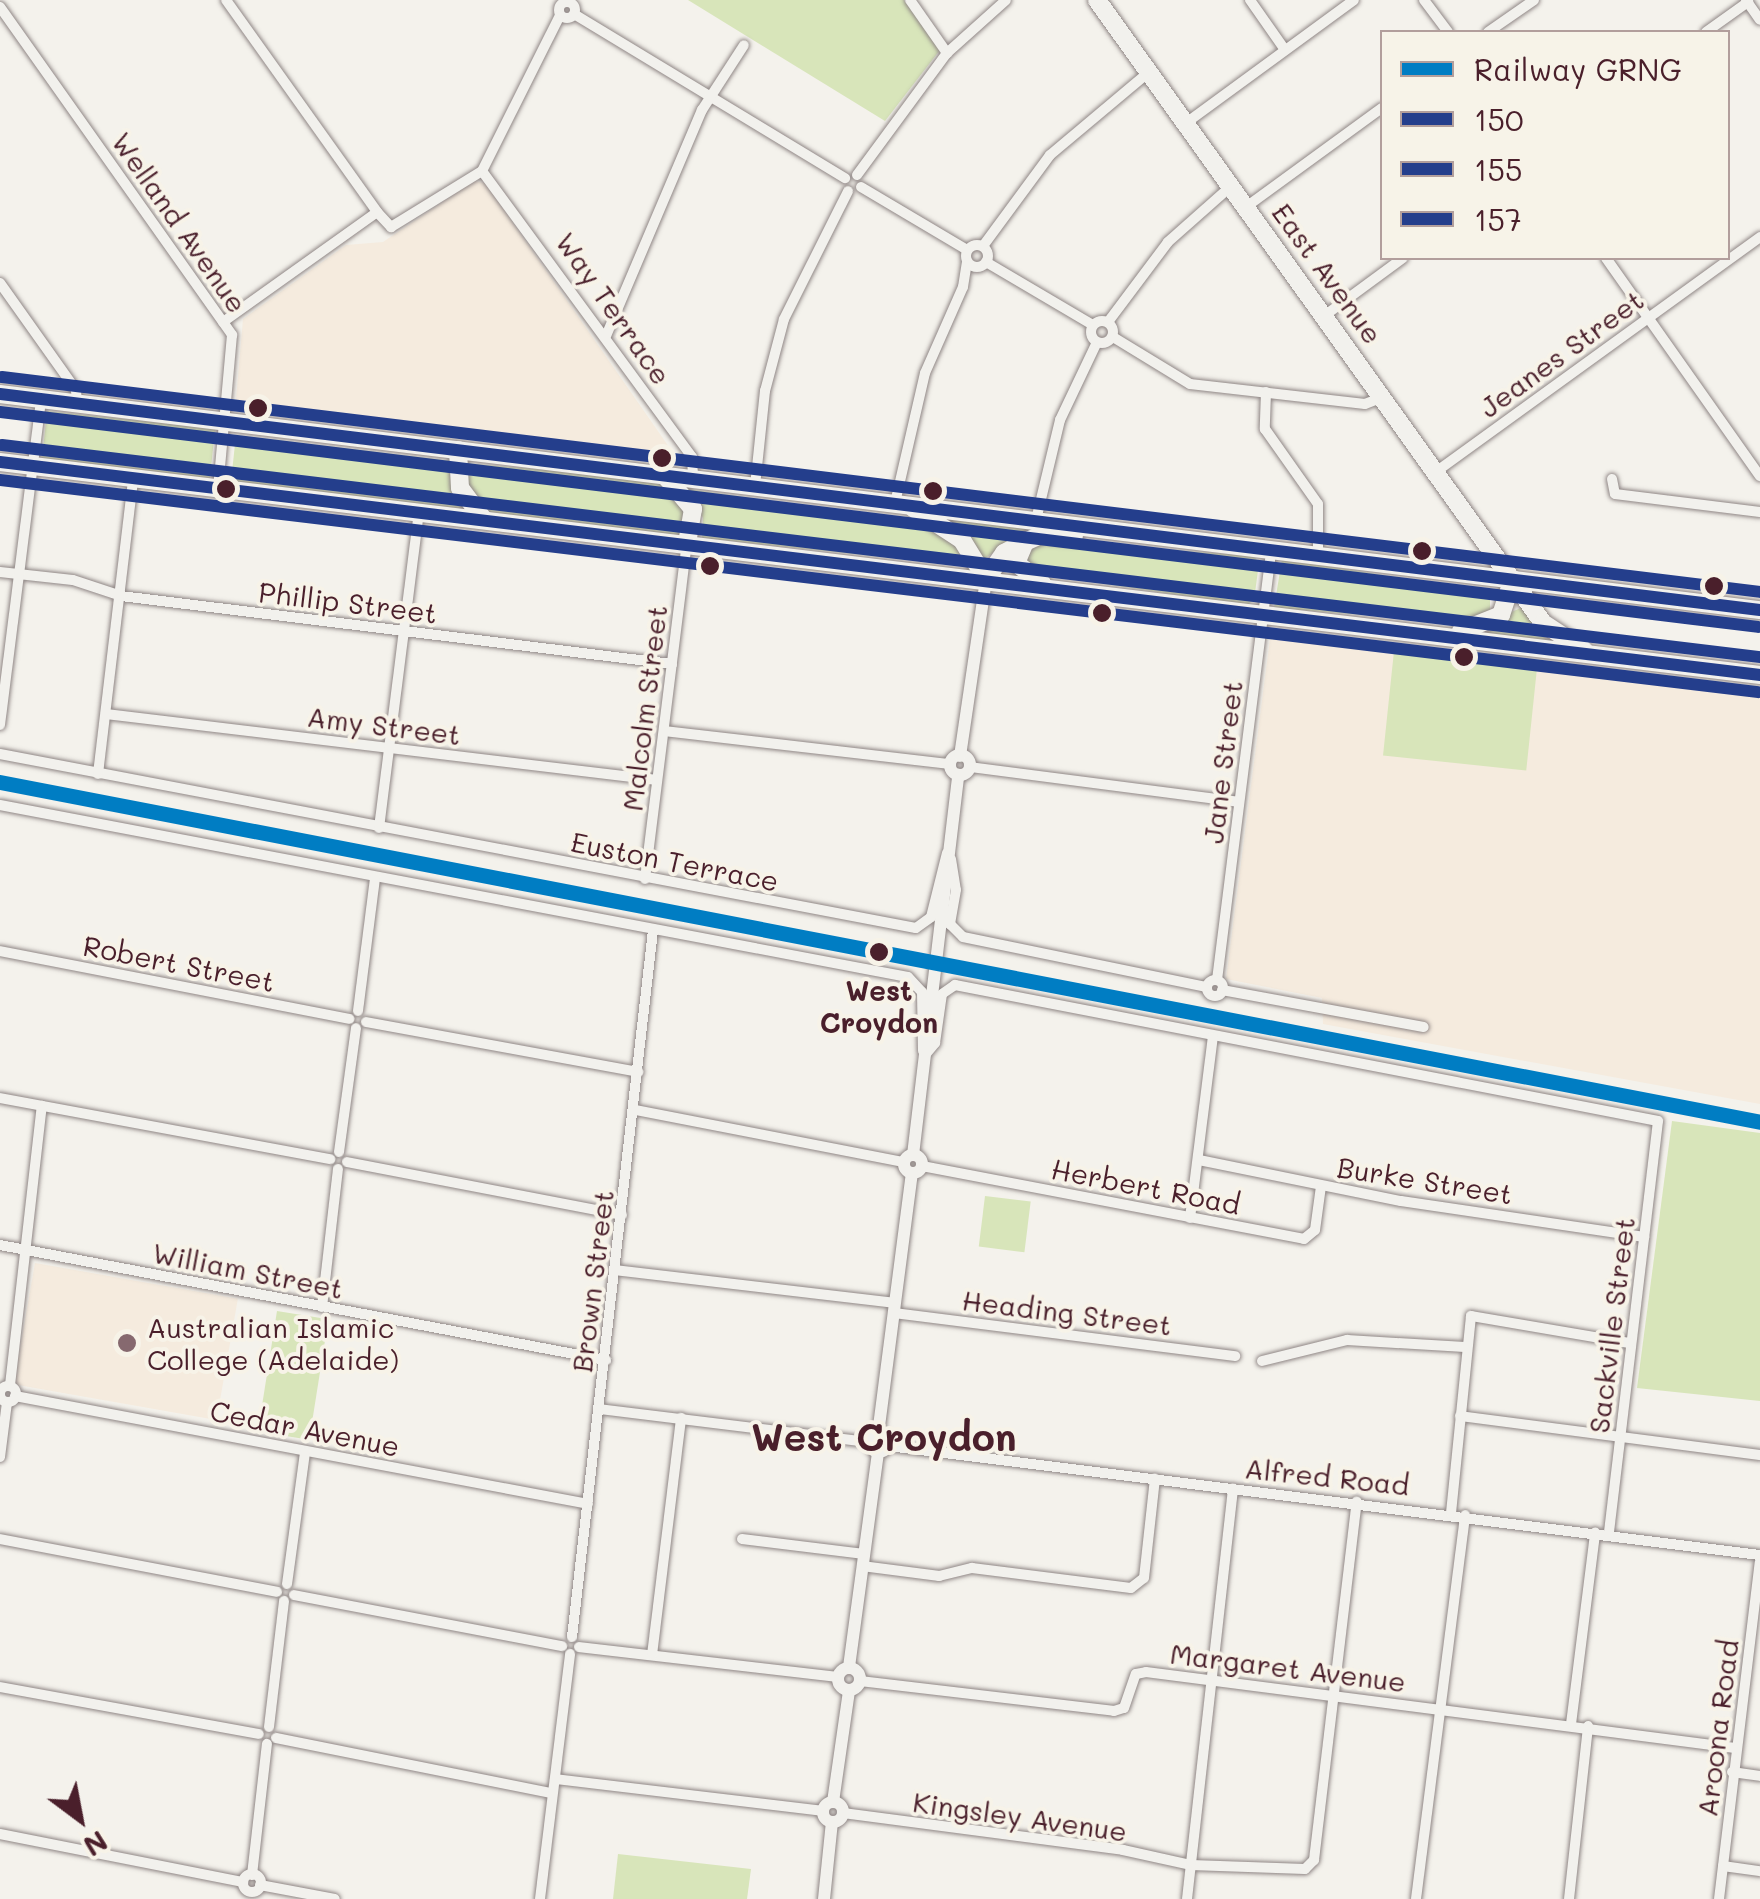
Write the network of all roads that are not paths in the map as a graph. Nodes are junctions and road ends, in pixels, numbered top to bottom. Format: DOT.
graph roads {
  1 [pos="226,0"];
  2 [pos="910,0"];
  3 [pos="1006,0"];
  4 [pos="1097,0"];
  5 [pos="1250,0"];
  6 [pos="1354,0"];
  7 [pos="1424,0"];
  8 [pos="1534,0"];
  9 [pos="1747,1"];
  10 [pos="566,6"];
  11 [pos="0,7"];
  12 [pos="1760,20"];
  13 [pos="1446,30"];
  14 [pos="1491,30"];
  15 [pos="1709,30"];
  16 [pos="744,45"];
  17 [pos="1285,50"];
  18 [pos="947,53"];
  19 [pos="1149,72"];
  20 [pos="708,99"];
  21 [pos="1380,109"];
  22 [pos="1186,123"];
  23 [pos="482,170"];
  24 [pos="850,181"];
  25 [pos="1231,186"];
  26 [pos="1246,206"];
  27 [pos="377,212"];
  28 [pos="1760,236"];
  29 [pos="983,246"];
  30 [pos="967,256"];
  31 [pos="1730,256"];
  32 [pos="1401,260"];
  33 [pos="1607,260"];
  34 [pos="1724,260"];
  35 [pos="986,262"];
  36 [pos="0,283"];
  37 [pos="1324,316"];
  38 [pos="1648,318"];
  39 [pos="224,322"];
  40 [pos="1108,322"];
  41 [pos="1093,325"];
  42 [pos="606,336"];
  43 [pos="1112,337"];
  44 [pos="1097,342"];
  45 [pos="1266,392"];
  46 [pos="0,394"];
  47 [pos="1384,397"];
  48 [pos="41,399"];
  49 [pos="77,404"];
  50 [pos="225,422"];
  51 [pos="458,450"];
  52 [pos="0,462"];
  53 [pos="33,466"];
  54 [pos="1437,471"];
  55 [pos="1760,476"];
  56 [pos="666,477"];
  57 [pos="134,478"];
  58 [pos="693,479"];
  59 [pos="1612,479"];
  60 [pos="754,486"];
  61 [pos="218,490"];
  62 [pos="902,504"];
  63 [pos="1760,512"];
  64 [pos="419,513"];
  65 [pos="483,518"];
  66 [pos="1036,520"];
  67 [pos="1096,529"];
  68 [pos="1025,542"];
  69 [pos="687,543"];
  70 [pos="1271,550"];
  71 [pos="1318,555"];
  72 [pos="0,572"];
  73 [pos="1476,574"];
  74 [pos="21,575"];
  75 [pos="986,579"];
  76 [pos="1513,579"];
  77 [pos="1046,586"];
  78 [pos="121,596"];
  79 [pos="1760,610"];
  80 [pos="1264,613"];
  81 [pos="1501,615"];
  82 [pos="405,632"];
  83 [pos="1451,635"];
  84 [pos="1589,652"];
  85 [pos="672,664"];
  86 [pos="1760,675"];
  87 [pos="106,714"];
  88 [pos="0,725"];
  89 [pos="664,731"];
  90 [pos="390,748"];
  91 [pos="0,754"];
  92 [pos="960,765"];
  93 [pos="98,774"];
  94 [pos="658,780"];
  95 [pos="1239,802"];
  96 [pos="0,805"];
  97 [pos="378,828"];
  98 [pos="949,850"];
  99 [pos="375,878"];
  100 [pos="645,878"];
  101 [pos="654,930"];
  102 [pos="0,951"];
  103 [pos="1215,986"];
  104 [pos="357,1020"];
  105 [pos="1424,1027"];
  106 [pos="1213,1037"];
  107 [pos="924,1056"];
  108 [pos="638,1072"];
  109 [pos="0,1098"];
  110 [pos="42,1106"];
  111 [pos="636,1110"];
  112 [pos="334,1155"];
  113 [pos="1199,1160"];
  114 [pos="913,1164"];
  115 [pos="342,1166"];
  116 [pos="1322,1186"];
  117 [pos="622,1215"];
  118 [pos="1190,1218"];
  119 [pos="1644,1237"];
  120 [pos="0,1245"];
  121 [pos="25,1250"];
  122 [pos="615,1270"];
  123 [pos="322,1308"];
  124 [pos="894,1308"];
  125 [pos="1629,1343"];
  126 [pos="1465,1347"];
  127 [pos="1235,1356"];
  128 [pos="606,1360"];
  129 [pos="1262,1360"];
  130 [pos="6,1394"];
  131 [pos="598,1409"];
  132 [pos="1460,1416"];
  133 [pos="681,1418"];
  134 [pos="1621,1436"];
  135 [pos="878,1443"];
  136 [pos="305,1452"];
  137 [pos="1760,1456"];
  138 [pos="0,1457"];
  139 [pos="1154,1479"];
  140 [pos="1233,1488"];
  141 [pos="1358,1502"];
  142 [pos="588,1504"];
  143 [pos="1451,1514"];
  144 [pos="1464,1515"];
  145 [pos="1595,1533"];
  146 [pos="1609,1534"];
  147 [pos="0,1538"];
  148 [pos="742,1539"];
  149 [pos="1760,1558"];
  150 [pos="863,1560"];
  151 [pos="1759,1574"];
  152 [pos="285,1596"];
  153 [pos="571,1646"];
  154 [pos="652,1655"];
  155 [pos="849,1668"];
  156 [pos="1746,1674"];
  157 [pos="1760,1676"];
  158 [pos="837,1678"];
  159 [pos="1211,1682"];
  160 [pos="854,1686"];
  161 [pos="0,1687"];
  162 [pos="1334,1696"];
  163 [pos="1442,1708"];
  164 [pos="1571,1724"];
  165 [pos="1588,1726"];
  166 [pos="268,1736"];
  167 [pos="1735,1748"];
  168 [pos="1732,1772"];
  169 [pos="1760,1776"];
  170 [pos="555,1779"];
  171 [pos="552,1793"];
  172 [pos="833,1812"];
  173 [pos="0,1834"];
  174 [pos="1190,1865"];
  175 [pos="1724,1866"];
  176 [pos="1760,1871"];
  177 [pos="248,1887"];
  178 [pos="335,1899"];
  179 [pos="540,1899"];
  180 [pos="824,1899"];
  181 [pos="1187,1899"];
  182 [pos="1416,1899"];
  183 [pos="1569,1899"];
  184 [pos="1719,1899"];
  1 -- 27 [label="street"];
  2 -- 18 [label="street"];
  3 -- 18 [label="street"];
  4 -- 19 [label="main road, East Avenue"];
  5 -- 17 [label="street"];
  6 -- 17 [label="street"];
  7 -- 13 [label="street"];
  8 -- 14 [label="street"];
  9 -- 12 [label="street"];
  9 -- 15 [label="street"];
  10 -- 20 [label="street"];
  10 -- 23 [label="street"];
  11 -- 39 [label="street, Welland Avenue"];
  16 -- 20 [label="street"];
  17 -- 22 [label="street"];
  18 -- 24 [label="street"];
  19 -- 22 [label="main road, East Avenue"];
  19 -- 29 [label="street"];
  20 -- 24 [label="street"];
  20 -- 42 [label="street"];
  21 -- 26 [label="street"];
  22 -- 25 [label="main road, East Avenue"];
  23 -- 27 [label="street"];
  23 -- 42 [label="street, Way Terrace"];
  24 -- 30 [label="street"];
  24 -- 60 [label="street"];
  25 -- 26 [label="main road, East Avenue"];
  25 -- 40 [label="street"];
  26 -- 37 [label="main road, East Avenue"];
  27 -- 39 [label="street"];
  28 -- 31 [label="street, Jeanes Street"];
  29 -- 30 [label="street"];
  29 -- 35 [label="street"];
  30 -- 35 [label="street"];
  30 -- 62 [label="street"];
  32 -- 37 [label="street"];
  33 -- 38 [label="street"];
  34 -- 38 [label="street, Jeanes Street"];
  35 -- 41 [label="street"];
  36 -- 49 [label="street"];
  37 -- 47 [label="main road, East Avenue"];
  38 -- 54 [label="street, Jeanes Street"];
  38 -- 55 [label="street"];
  39 -- 50 [label="street, Welland Avenue"];
  40 -- 41 [label="street"];
  40 -- 43 [label="street"];
  41 -- 44 [label="street"];
  42 -- 58 [label="street, Way Terrace"];
  43 -- 44 [label="street"];
  43 -- 45 [label="street"];
  44 -- 66 [label="street"];
  45 -- 47 [label="street"];
  45 -- 71 [label="street"];
  46 -- 48 [label="main road"];
  47 -- 54 [label="main road, East Avenue"];
  48 -- 49 [label="main road"];
  48 -- 53 [label="street"];
  49 -- 50 [label="main road"];
  50 -- 51 [label="main road"];
  50 -- 61 [label="street, Welland Avenue"];
  51 -- 56 [label="main road"];
  51 -- 65 [label="main road"];
  52 -- 53 [label="main road"];
  53 -- 57 [label="main road"];
  53 -- 74 [label="street"];
  54 -- 76 [label="main road, East Avenue"];
  56 -- 58 [label="main road"];
  56 -- 69 [label="main road"];
  57 -- 61 [label="main road"];
  57 -- 78 [label="street"];
  58 -- 60 [label="main road"];
  59 -- 63 [label="street"];
  60 -- 62 [label="main road"];
  61 -- 64 [label="main road"];
  62 -- 66 [label="main road"];
  62 -- 75 [label="main road"];
  64 -- 65 [label="main road"];
  64 -- 82 [label="street"];
  65 -- 69 [label="main road"];
  66 -- 67 [label="main road"];
  67 -- 68 [label="main road"];
  67 -- 70 [label="main road"];
  68 -- 75 [label="main road"];
  68 -- 77 [label="main road"];
  69 -- 75 [label="main road"];
  69 -- 85 [label="street, Malcolm Street"];
  70 -- 71 [label="main road"];
  70 -- 80 [label="street, Jane Street"];
  71 -- 73 [label="main road"];
  72 -- 74 [label="street, Phillip Street"];
  73 -- 76 [label="main road"];
  73 -- 81 [label="main road"];
  74 -- 78 [label="street, Phillip Street"];
  74 -- 88 [label="street"];
  75 -- 77 [label="main road"];
  75 -- 92 [label="street"];
  76 -- 79 [label="main road"];
  76 -- 81 [label="main road"];
  76 -- 84 [label="main road, East Avenue"];
  77 -- 80 [label="main road"];
  78 -- 82 [label="street, Phillip Street"];
  78 -- 87 [label="street"];
  80 -- 83 [label="main road"];
  80 -- 95 [label="street, Jane Street"];
  81 -- 83 [label="main road"];
  82 -- 85 [label="street, Phillip Street"];
  82 -- 90 [label="street"];
  83 -- 84 [label="main road"];
  84 -- 86 [label="main road"];
  85 -- 89 [label="street, Malcolm Street"];
  87 -- 90 [label="street, Amy Street"];
  87 -- 93 [label="street"];
  89 -- 92 [label="street"];
  89 -- 94 [label="street, Malcolm Street"];
  90 -- 94 [label="street, Amy Street"];
  90 -- 97 [label="street"];
  91 -- 93 [label="street, Euston Terrace"];
  92 -- 95 [label="street"];
  92 -- 98 [label="street"];
  93 -- 97 [label="street, Euston Terrace"];
  94 -- 100 [label="street, Malcolm Street"];
  95 -- 103 [label="street, Jane Street"];
  96 -- 99 [label="street"];
  97 -- 100 [label="street, Euston Terrace"];
  98 -- 100 [label="street, Euston Terrace"];
  98 -- 103 [label="street"];
  98 -- 107 [label="street"];
  99 -- 101 [label="street"];
  99 -- 104 [label="street"];
  101 -- 107 [label="street"];
  101 -- 108 [label="street, Brown Street"];
  102 -- 104 [label="street, Robert Street"];
  103 -- 105 [label="street"];
  104 -- 108 [label="street, Robert Street"];
  104 -- 112 [label="street"];
  106 -- 107 [label="street"];
  106 -- 113 [label="street"];
  106 -- 119 [label="street, Sackville Street"];
  107 -- 114 [label="street"];
  108 -- 111 [label="street, Brown Street"];
  109 -- 110 [label="street"];
  110 -- 112 [label="street"];
  110 -- 121 [label="street"];
  111 -- 114 [label="street, Herbert Road"];
  111 -- 117 [label="street, Brown Street"];
  112 -- 115 [label="street"];
  113 -- 116 [label="street, Burke Street"];
  113 -- 118 [label="street"];
  114 -- 118 [label="street, Herbert Road"];
  114 -- 124 [label="street"];
  115 -- 117 [label="street"];
  115 -- 123 [label="street"];
  116 -- 118 [label="street, Herbert Road"];
  116 -- 119 [label="street, Burke Street"];
  117 -- 122 [label="street, Brown Street"];
  119 -- 125 [label="street, Sackville Street"];
  120 -- 121 [label="street, William Street"];
  121 -- 123 [label="street, William Street"];
  121 -- 130 [label="street"];
  122 -- 124 [label="street, Heading Street"];
  122 -- 128 [label="street, Brown Street"];
  123 -- 128 [label="street, William Street"];
  124 -- 127 [label="street, Heading Street"];
  124 -- 135 [label="street"];
  125 -- 126 [label="street"];
  125 -- 134 [label="street, Sackville Street"];
  126 -- 129 [label="street"];
  126 -- 132 [label="street"];
  128 -- 131 [label="street, Brown Street"];
  130 -- 136 [label="street, Cedar Avenue"];
  130 -- 138 [label="street"];
  131 -- 133 [label="street, Alfred Road"];
  131 -- 142 [label="street, Brown Street"];
  132 -- 134 [label="street"];
  132 -- 143 [label="street"];
  133 -- 135 [label="street, Alfred Road"];
  133 -- 154 [label="street"];
  134 -- 137 [label="street"];
  134 -- 146 [label="street, Sackville Street"];
  135 -- 139 [label="street, Alfred Road"];
  135 -- 150 [label="street"];
  136 -- 142 [label="street, Cedar Avenue"];
  136 -- 152 [label="street"];
  139 -- 140 [label="street, Alfred Road"];
  139 -- 150 [label="street"];
  140 -- 141 [label="street, Alfred Road"];
  140 -- 159 [label="street"];
  141 -- 143 [label="street, Alfred Road"];
  141 -- 162 [label="street"];
  142 -- 153 [label="street, Brown Street"];
  143 -- 144 [label="street, Alfred Road"];
  144 -- 145 [label="street, Alfred Road"];
  144 -- 163 [label="street"];
  145 -- 146 [label="street, Alfred Road"];
  145 -- 164 [label="street"];
  146 -- 149 [label="street, Alfred Road"];
  147 -- 152 [label="street"];
  148 -- 150 [label="street"];
  149 -- 151 [label="street, Aroona Road"];
  150 -- 155 [label="street"];
  151 -- 156 [label="street, Aroona Road"];
  152 -- 153 [label="street"];
  152 -- 166 [label="street"];
  153 -- 154 [label="street"];
  153 -- 170 [label="street, Brown Street"];
  154 -- 158 [label="street"];
  155 -- 158 [label="street"];
  155 -- 160 [label="street"];
  156 -- 157 [label="street"];
  156 -- 167 [label="street, Aroona Road"];
  158 -- 160 [label="street"];
  159 -- 160 [label="street, Margaret Avenue"];
  159 -- 162 [label="street, Margaret Avenue"];
  159 -- 174 [label="street"];
  160 -- 172 [label="street"];
  161 -- 166 [label="street"];
  162 -- 163 [label="street, Margaret Avenue"];
  162 -- 174 [label="street, Kingsley Avenue"];
  163 -- 164 [label="street, Margaret Avenue"];
  163 -- 182 [label="street"];
  164 -- 165 [label="street, Margaret Avenue"];
  165 -- 167 [label="street, Margaret Avenue"];
  165 -- 183 [label="street"];
  166 -- 171 [label="street"];
  166 -- 177 [label="street"];
  167 -- 168 [label="street, Aroona Road"];
  168 -- 169 [label="street"];
  168 -- 175 [label="street, Aroona Road"];
  170 -- 171 [label="street, Brown Street"];
  170 -- 172 [label="street, Kingsley Avenue"];
  171 -- 179 [label="street, Brown Street"];
  172 -- 174 [label="street, Kingsley Avenue"];
  172 -- 180 [label="street"];
  173 -- 177 [label="street"];
  174 -- 181 [label="street"];
  175 -- 176 [label="street"];
  175 -- 184 [label="street, Aroona Road"];
  177 -- 178 [label="street"];
}
